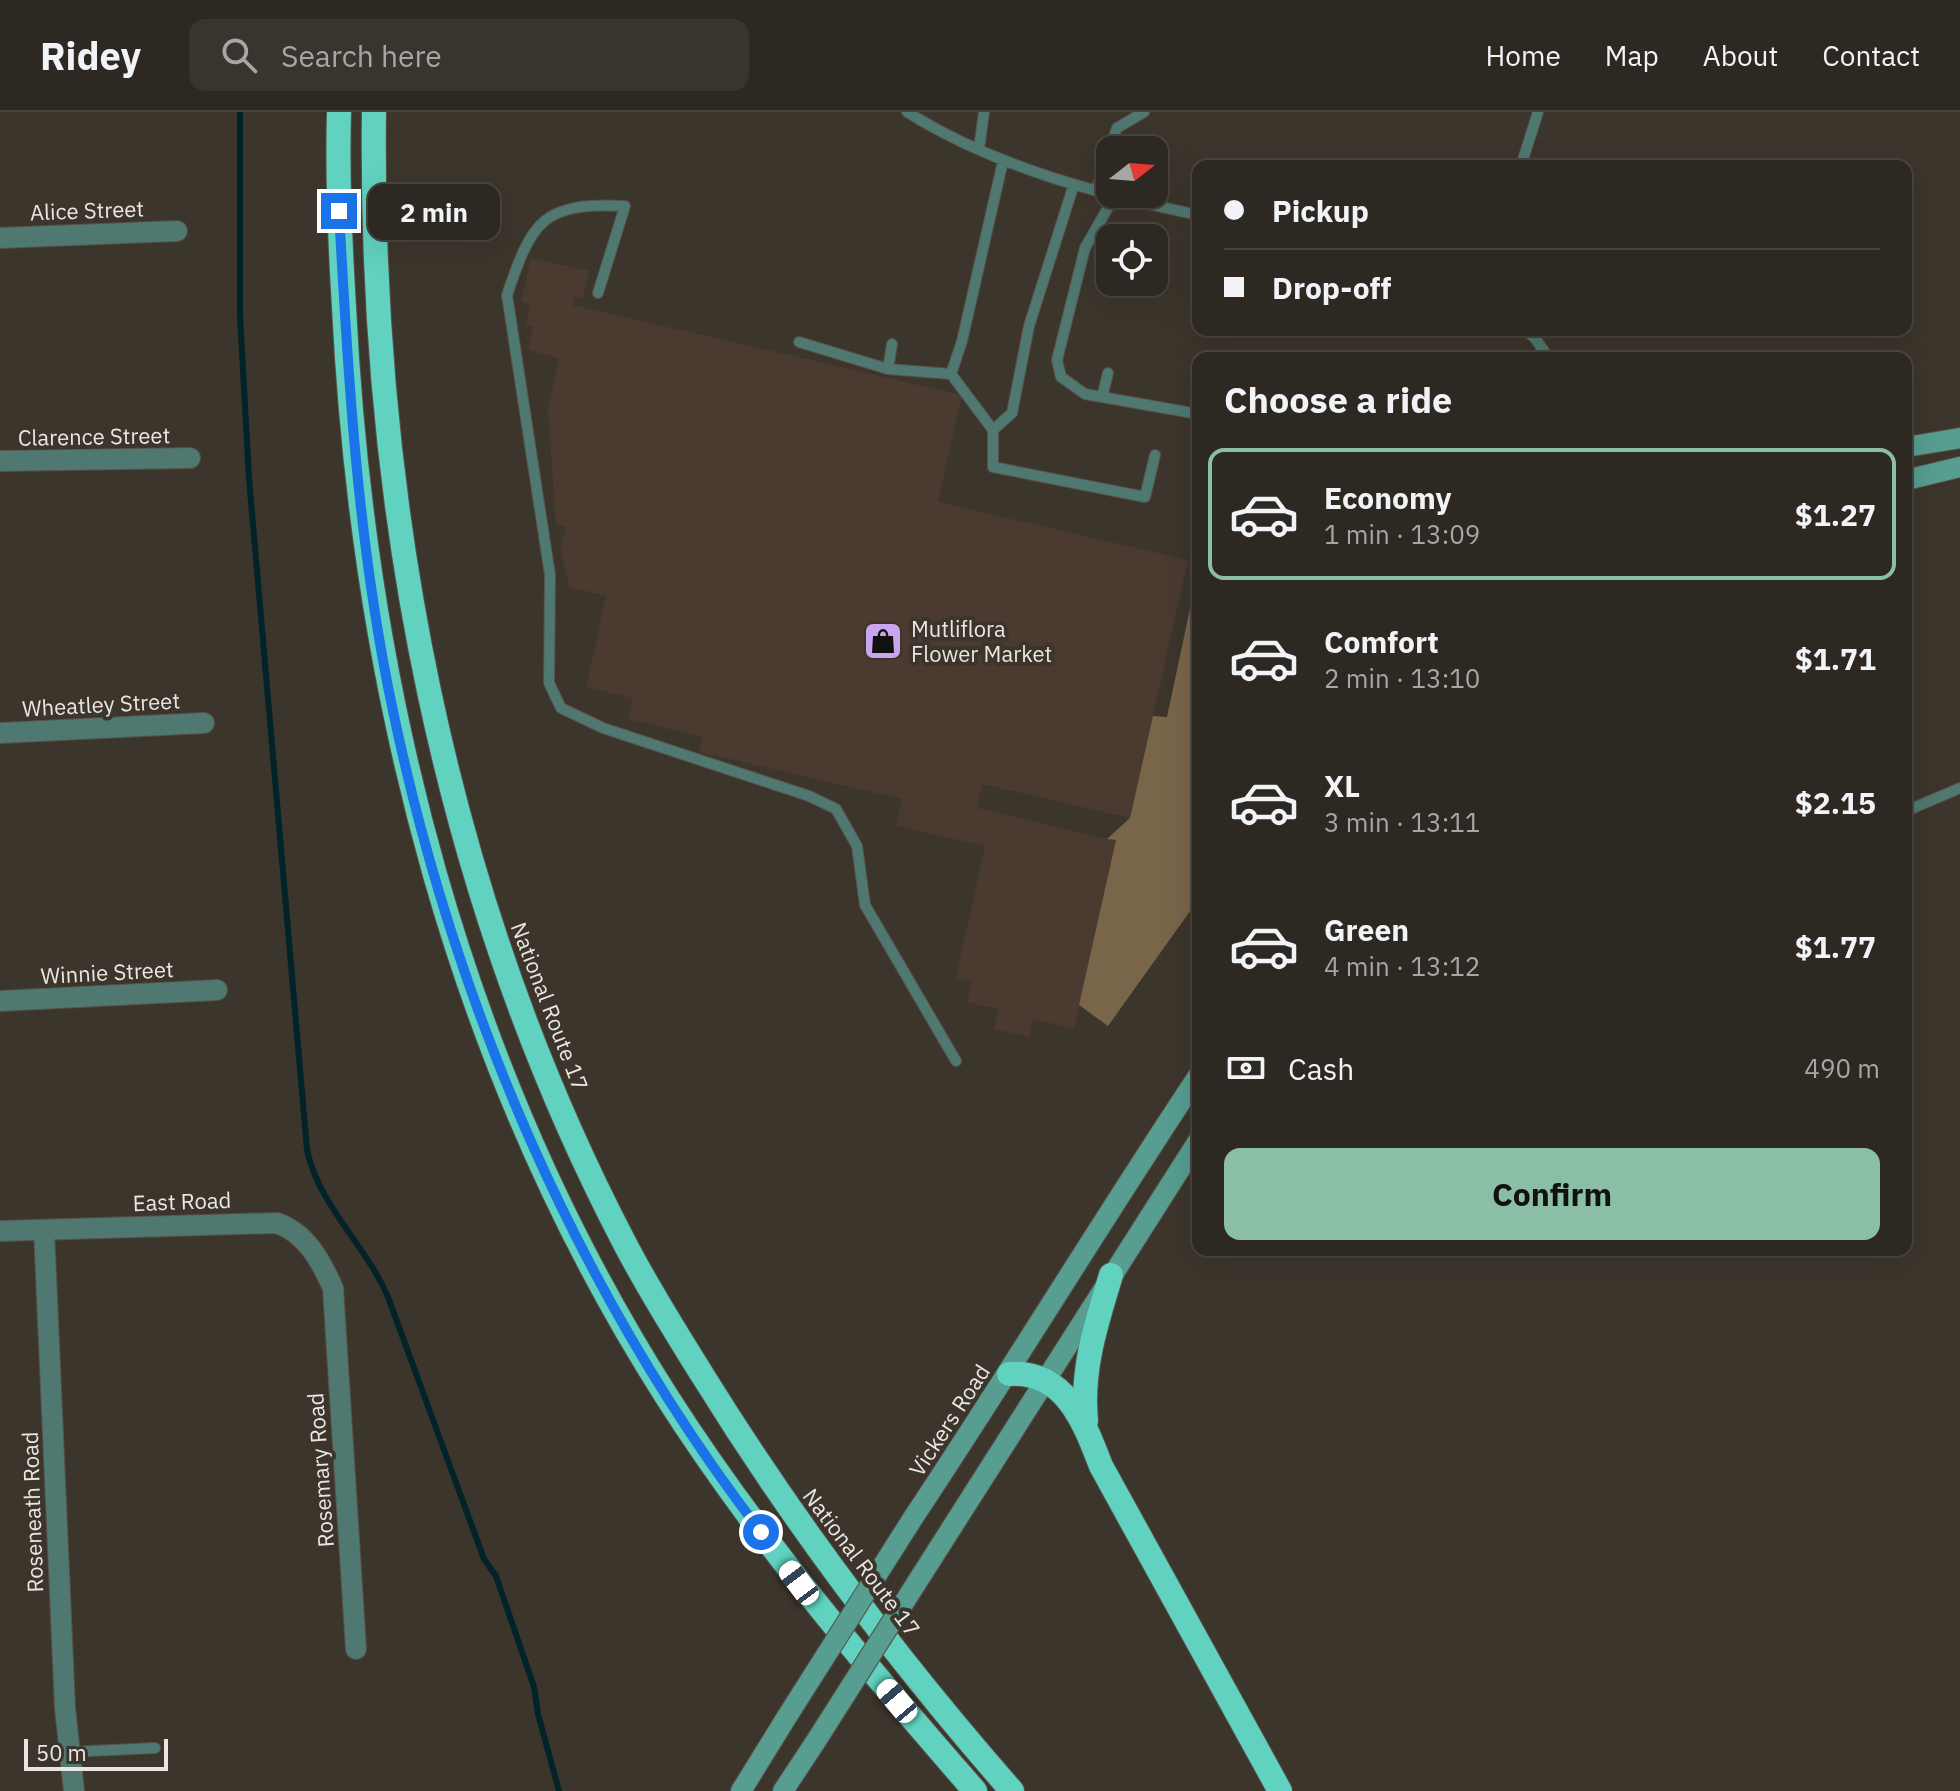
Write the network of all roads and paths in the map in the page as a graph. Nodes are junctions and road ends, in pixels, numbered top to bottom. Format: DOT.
graph roads {
  1 [pos="339,112"];
  2 [pos="374,112"];
  3 [pos="907,112"];
  4 [pos="984,112"];
  5 [pos="1144,112"];
  6 [pos="1538,112"];
  7 [pos="1114,136"];
  8 [pos="979,149"];
  9 [pos="1523,160"];
  10 [pos="1003,161"];
  11 [pos="1074,184"];
  12 [pos="1096,191"];
  13 [pos="1108,208"];
  14 [pos="1165,208"];
  15 [pos="1192,214"];
  16 [pos="177,231"];
  17 [pos="0,238"];
  18 [pos="598,293"];
  19 [pos="1533,336"];
  20 [pos="799,342"];
  21 [pos="892,344"];
  22 [pos="1545,352"];
  23 [pos="888,369"];
  24 [pos="1108,373"];
  25 [pos="951,374"];
  26 [pos="1102,397"];
  27 [pos="1192,413"];
  28 [pos="993,430"];
  29 [pos="1960,438"];
  30 [pos="1912,446"];
  31 [pos="1155,455"];
  32 [pos="190,458"];
  33 [pos="0,461"];
  34 [pos="1960,467"];
  35 [pos="1912,479"];
  36 [pos="204,723"];
  37 [pos="0,733"];
  38 [pos="1960,788"];
  39 [pos="1912,808"];
  40 [pos="217,990"];
  41 [pos="0,1001"];
  42 [pos="956,1061"];
  43 [pos="1192,1085"];
  44 [pos="1192,1150"];
  45 [pos="44,1230"];
  46 [pos="0,1231"];
  47 [pos="1111,1275"];
  48 [pos="333,1288"];
  49 [pos="1009,1374"];
  50 [pos="1046,1382"];
  51 [pos="1087,1430"];
  52 [pos="356,1649"];
  53 [pos="155,1748"];
  54 [pos="70,1752"];
  55 [pos="74,1791"];
  56 [pos="741,1791"];
  57 [pos="783,1791"];
  58 [pos="975,1791"];
  59 [pos="1012,1791"];
  60 [pos="1280,1791"];
  1 -- 58 [label="highway"];
  2 -- 59 [label="highway, National Route 17"];
  3 -- 8 [label="lane"];
  4 -- 8 [label="lane"];
  5 -- 7 [label="lane"];
  6 -- 9 [label="lane"];
  8 -- 10 [label="lane"];
  10 -- 11 [label="lane"];
  10 -- 25 [label="lane"];
  11 -- 12 [label="lane"];
  11 -- 28 [label="lane"];
  13 -- 26 [label="lane"];
  14 -- 15 [label="lane"];
  16 -- 17 [label="street, Alice Street"];
  18 -- 42 [label="lane"];
  19 -- 22 [label="lane"];
  20 -- 23 [label="lane"];
  21 -- 23 [label="lane"];
  23 -- 25 [label="lane"];
  24 -- 26 [label="lane"];
  25 -- 28 [label="lane"];
  26 -- 27 [label="lane"];
  28 -- 31 [label="lane"];
  29 -- 30 [label="main road"];
  32 -- 33 [label="street, Clarence Street"];
  34 -- 35 [label="main road"];
  36 -- 37 [label="street, Wheatley Street"];
  38 -- 39 [label="lane"];
  40 -- 41 [label="street, Winnie Street"];
  43 -- 49 [label="main road, Vickers Road"];
  44 -- 47 [label="main road"];
  45 -- 46 [label="street, East Road"];
  45 -- 48 [label="street, East Road"];
  45 -- 54 [label="street, Roseneath Road"];
  47 -- 50 [label="main road"];
  47 -- 51 [label="highway"];
  48 -- 52 [label="street, Rosemary Road"];
  49 -- 50 [label="highway"];
  49 -- 56 [label="main road, Vickers Road, bridge"];
  50 -- 51 [label="highway"];
  50 -- 57 [label="main road, bridge"];
  51 -- 60 [label="highway"];
  53 -- 54 [label="lane"];
  54 -- 55 [label="street, Roseneath Road"];
}
